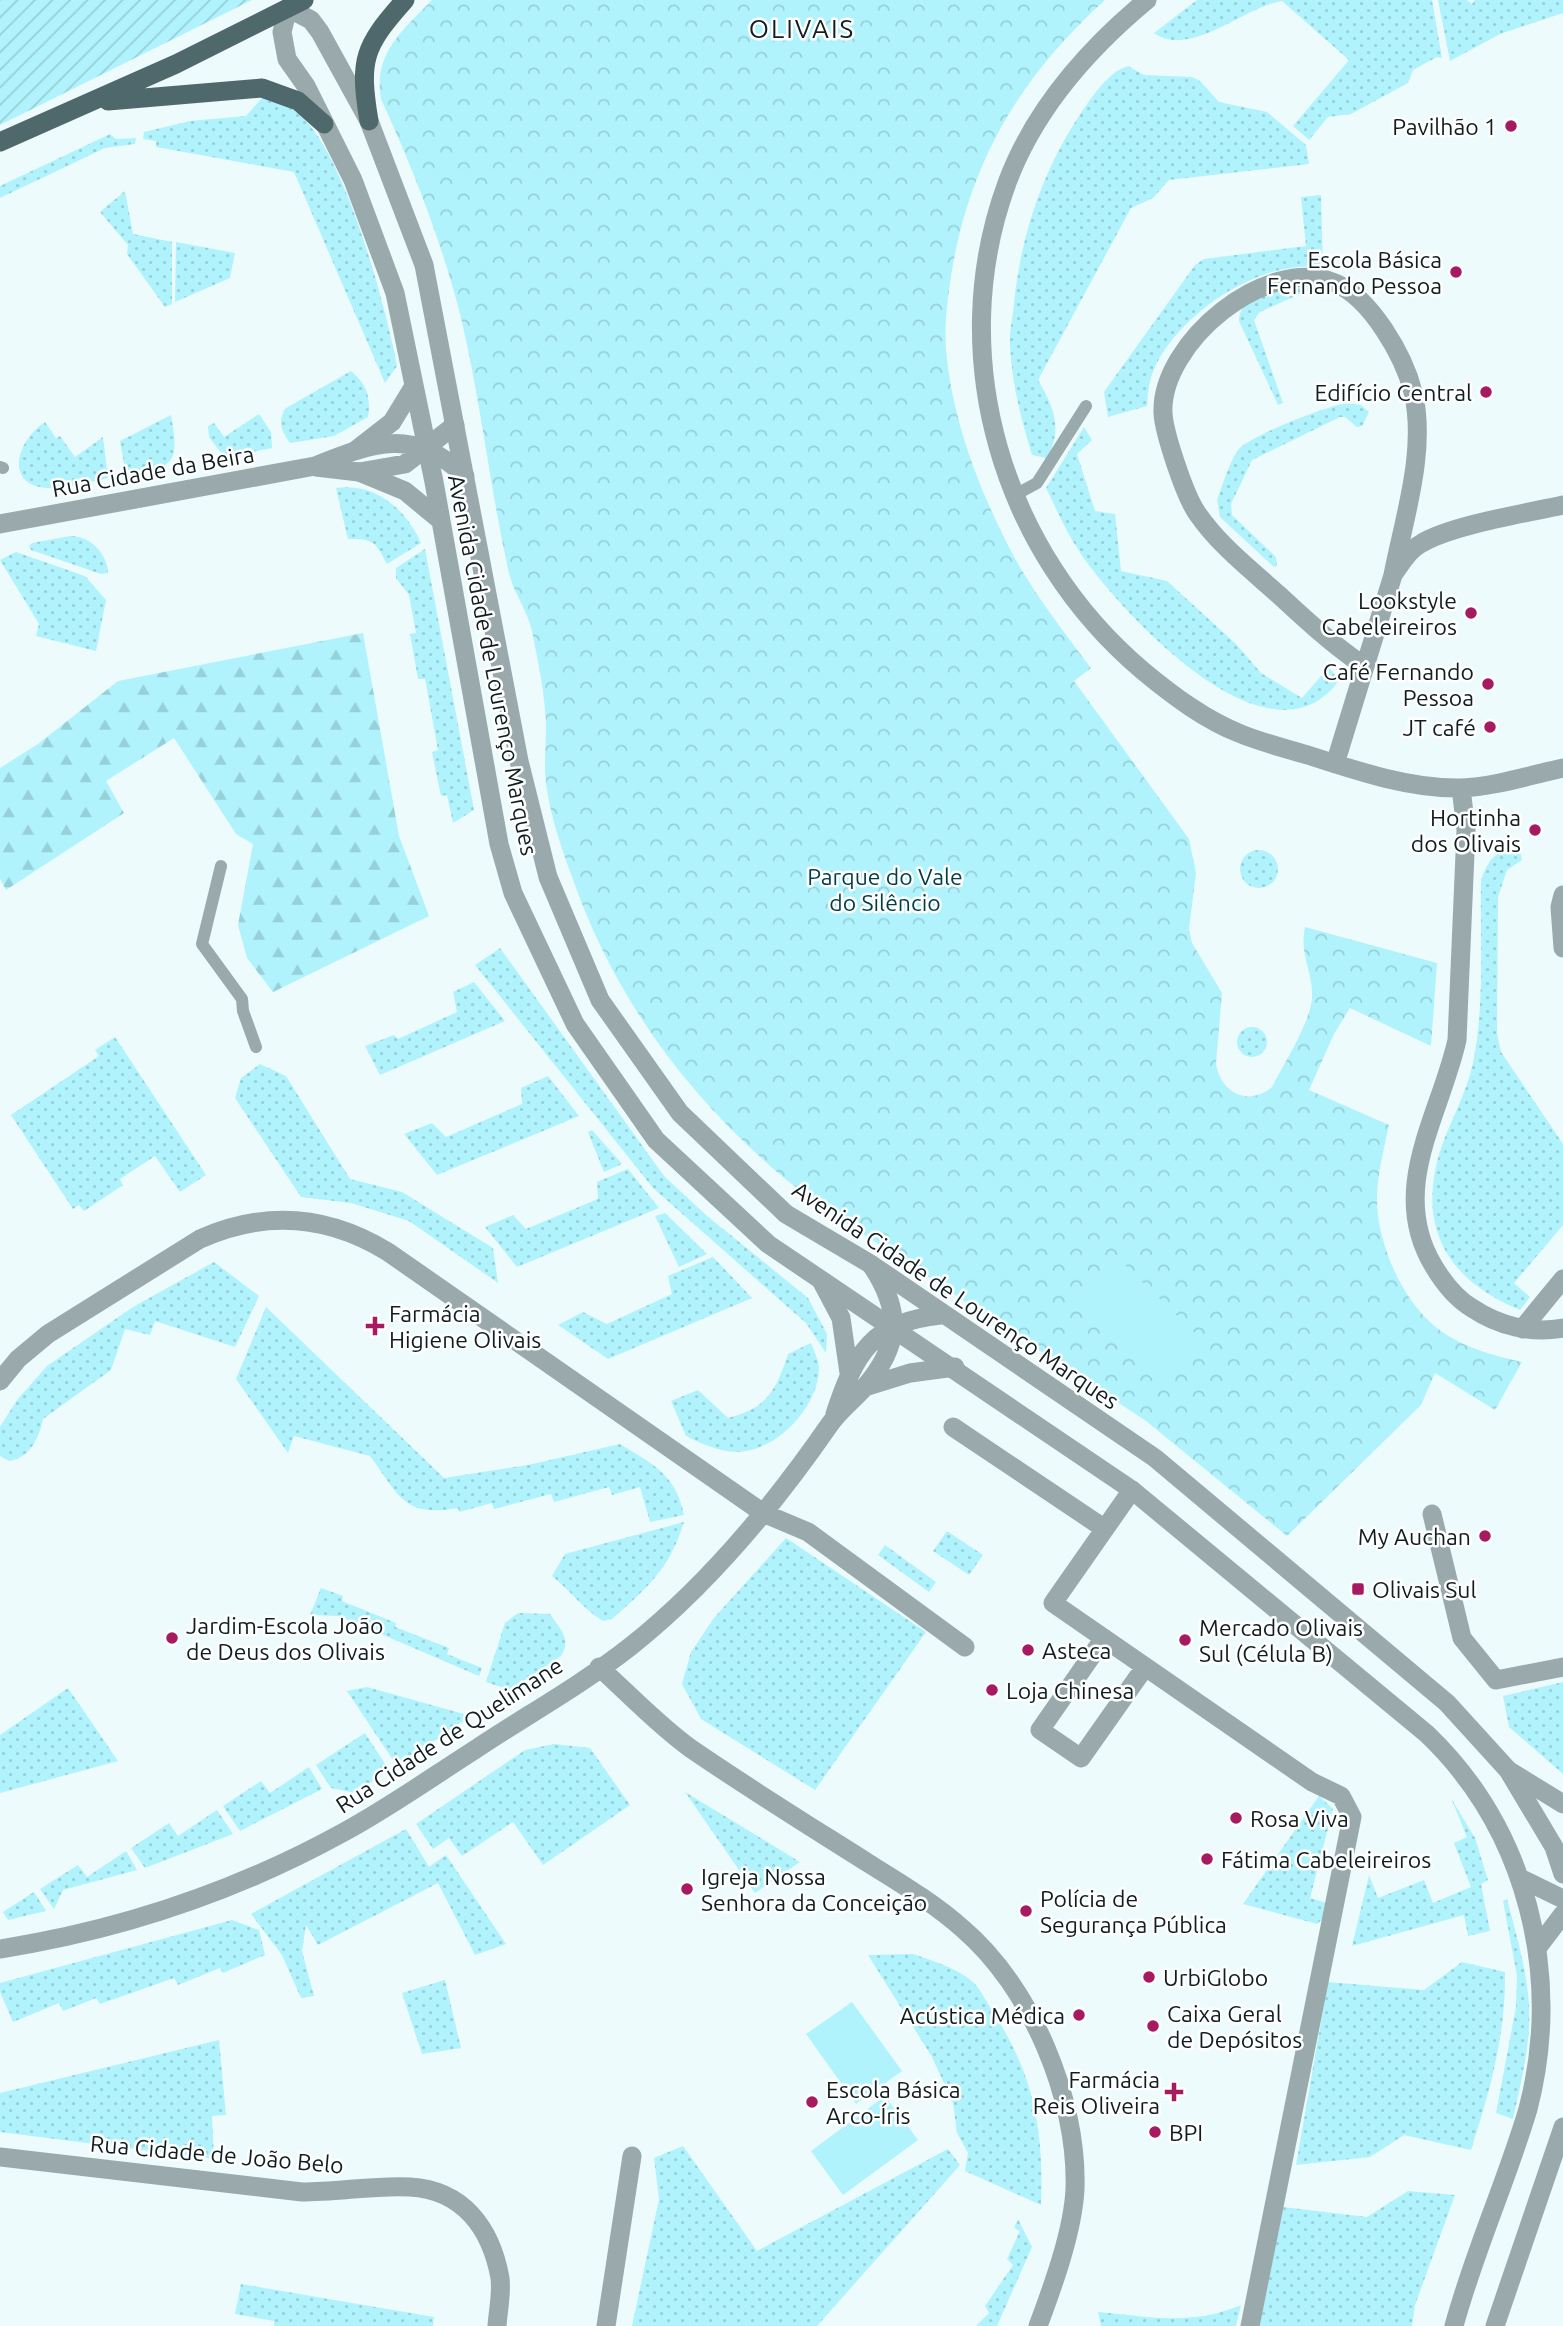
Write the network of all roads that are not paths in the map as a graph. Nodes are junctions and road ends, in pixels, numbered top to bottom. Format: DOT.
graph roads {
  1 [pos="405,0"];
  2 [pos="1147,0"];
  3 [pos="296,4"];
  4 [pos="89,102"];
  5 [pos="369,121"];
  6 [pos="324,124"];
  7 [pos="0,142"];
  8 [pos="414,386"];
  9 [pos="1086,406"];
  10 [pos="454,425"];
  11 [pos="427,448"];
  12 [pos="356,450"];
  13 [pos="315,466"];
  14 [pos="359,472"];
  15 [pos="465,476"];
  16 [pos="1015,495"];
  17 [pos="1563,505"];
  18 [pos="440,520"];
  19 [pos="0,524"];
  20 [pos="1393,575"];
  21 [pos="1364,666"];
  22 [pos="1335,764"];
  23 [pos="1563,768"];
  24 [pos="1461,788"];
  25 [pos="221,866"];
  26 [pos="1563,895"];
  27 [pos="1563,948"];
  28 [pos="256,1047"];
  29 [pos="872,1265"];
  30 [pos="1563,1279"];
  31 [pos="822,1282"];
  32 [pos="941,1315"];
  33 [pos="893,1326"];
  34 [pos="1563,1328"];
  35 [pos="1522,1329"];
  36 [pos="955,1367"];
  37 [pos="849,1373"];
  38 [pos="0,1381"];
  39 [pos="865,1387"];
  40 [pos="833,1419"];
  41 [pos="953,1427"];
  42 [pos="1132,1490"];
  43 [pos="763,1513"];
  44 [pos="1432,1514"];
  45 [pos="1105,1530"];
  46 [pos="1104,1638"];
  47 [pos="965,1647"];
  48 [pos="599,1667"];
  49 [pos="1145,1667"];
  50 [pos="1563,1667"];
  51 [pos="1508,1770"];
  52 [pos="1563,1804"];
  53 [pos="1563,1874"];
  54 [pos="1524,1880"];
  55 [pos="1563,1899"];
  56 [pos="1563,1914"];
  57 [pos="1538,1947"];
  58 [pos="0,1949"];
  59 [pos="1563,2127"];
  60 [pos="632,2156"];
  61 [pos="0,2157"];
  62 [pos="498,2326"];
  63 [pos="606,2326"];
  64 [pos="1038,2326"];
  65 [pos="1250,2326"];
  66 [pos="1454,2326"];
  67 [pos="1495,2326"];
  1 -- 5 [label="main road"];
  2 -- 16 [label="street"];
  3 -- 4 [label="main road"];
  3 -- 5 [label="street, Avenida Cidade de Lourenço Marques"];
  3 -- 6 [label="street, Avenida Cidade de Lourenço Marques"];
  4 -- 6 [label="main road"];
  4 -- 7 [label="main road"];
  5 -- 10 [label="street, Avenida Cidade de Lourenço Marques"];
  6 -- 8 [label="street, Avenida Cidade de Lourenço Marques"];
  8 -- 11 [label="street, Avenida Cidade de Lourenço Marques"];
  8 -- 12 [label="street"];
  9 -- 16 [label="lane"];
  10 -- 11 [label="street, Rua Cidade da Beira"];
  10 -- 15 [label="street, Avenida Cidade de Lourenço Marques"];
  11 -- 12 [label="street, Avenida Cidade de Lourenço Marques"];
  11 -- 14 [label="street, Rua Cidade da Beira"];
  11 -- 15 [label="street, Avenida Cidade de Lourenço Marques"];
  11 -- 18 [label="street, Avenida Cidade de Lourenço Marques"];
  12 -- 13 [label="street, Rua Cidade da Beira"];
  13 -- 14 [label="street, Rua Cidade da Beira"];
  13 -- 19 [label="street, Rua Cidade da Beira"];
  14 -- 18 [label="street"];
  15 -- 29 [label="street, Avenida Cidade de Lourenço Marques"];
  16 -- 22 [label="street"];
  17 -- 20 [label="street"];
  18 -- 31 [label="street, Avenida Cidade de Lourenço Marques"];
  20 -- 21 [label="street"];
  20 -- 21 [label="street"];
  21 -- 22 [label="street"];
  22 -- 24 [label="street"];
  23 -- 24 [label="street"];
  24 -- 35 [label="street"];
  25 -- 28 [label="lane"];
  26 -- 27 [label="street"];
  29 -- 32 [label="street, Avenida Cidade de Lourenço Marques"];
  29 -- 33 [label="street, Rua Cidade de Quelimane"];
  30 -- 35 [label="street"];
  31 -- 33 [label="street, Avenida Cidade de Lourenço Marques"];
  31 -- 37 [label="street, Rua Cidade de Quelimane"];
  32 -- 33 [label="street, Rua Cidade de Quelimane"];
  32 -- 51 [label="street, Avenida Cidade de Lourenço Marques"];
  33 -- 36 [label="street, Avenida Cidade de Lourenço Marques"];
  33 -- 37 [label="street, Rua Cidade de Quelimane"];
  33 -- 39 [label="street, Rua Cidade de Quelimane"];
  34 -- 35 [label="street"];
  36 -- 39 [label="street, Rua Cidade de Quelimane"];
  36 -- 42 [label="street, Avenida Cidade de Lourenço Marques"];
  37 -- 40 [label="street, Rua Cidade de Quelimane"];
  38 -- 43 [label="street"];
  39 -- 40 [label="street, Rua Cidade de Quelimane"];
  40 -- 43 [label="street, Rua Cidade de Quelimane"];
  41 -- 45 [label="street"];
  42 -- 45 [label="street"];
  42 -- 54 [label="street, Avenida Cidade de Lourenço Marques"];
  43 -- 47 [label="street"];
  43 -- 48 [label="street, Rua Cidade de Quelimane"];
  44 -- 50 [label="street"];
  45 -- 46 [label="street"];
  46 -- 49 [label="street"];
  46 -- 49 [label="street"];
  48 -- 58 [label="street, Rua Cidade de Quelimane"];
  48 -- 64 [label="street"];
  49 -- 65 [label="street"];
  51 -- 52 [label="street"];
  51 -- 53 [label="street, Avenida Cidade de Lourenço Marques"];
  54 -- 55 [label="street"];
  54 -- 57 [label="street, Avenida Cidade de Lourenço Marques"];
  56 -- 57 [label="street"];
  57 -- 66 [label="street, Avenida Cidade de Lourenço Marques"];
  59 -- 67 [label="street"];
  60 -- 63 [label="street"];
  61 -- 62 [label="street, Rua Cidade de João Belo"];
}
